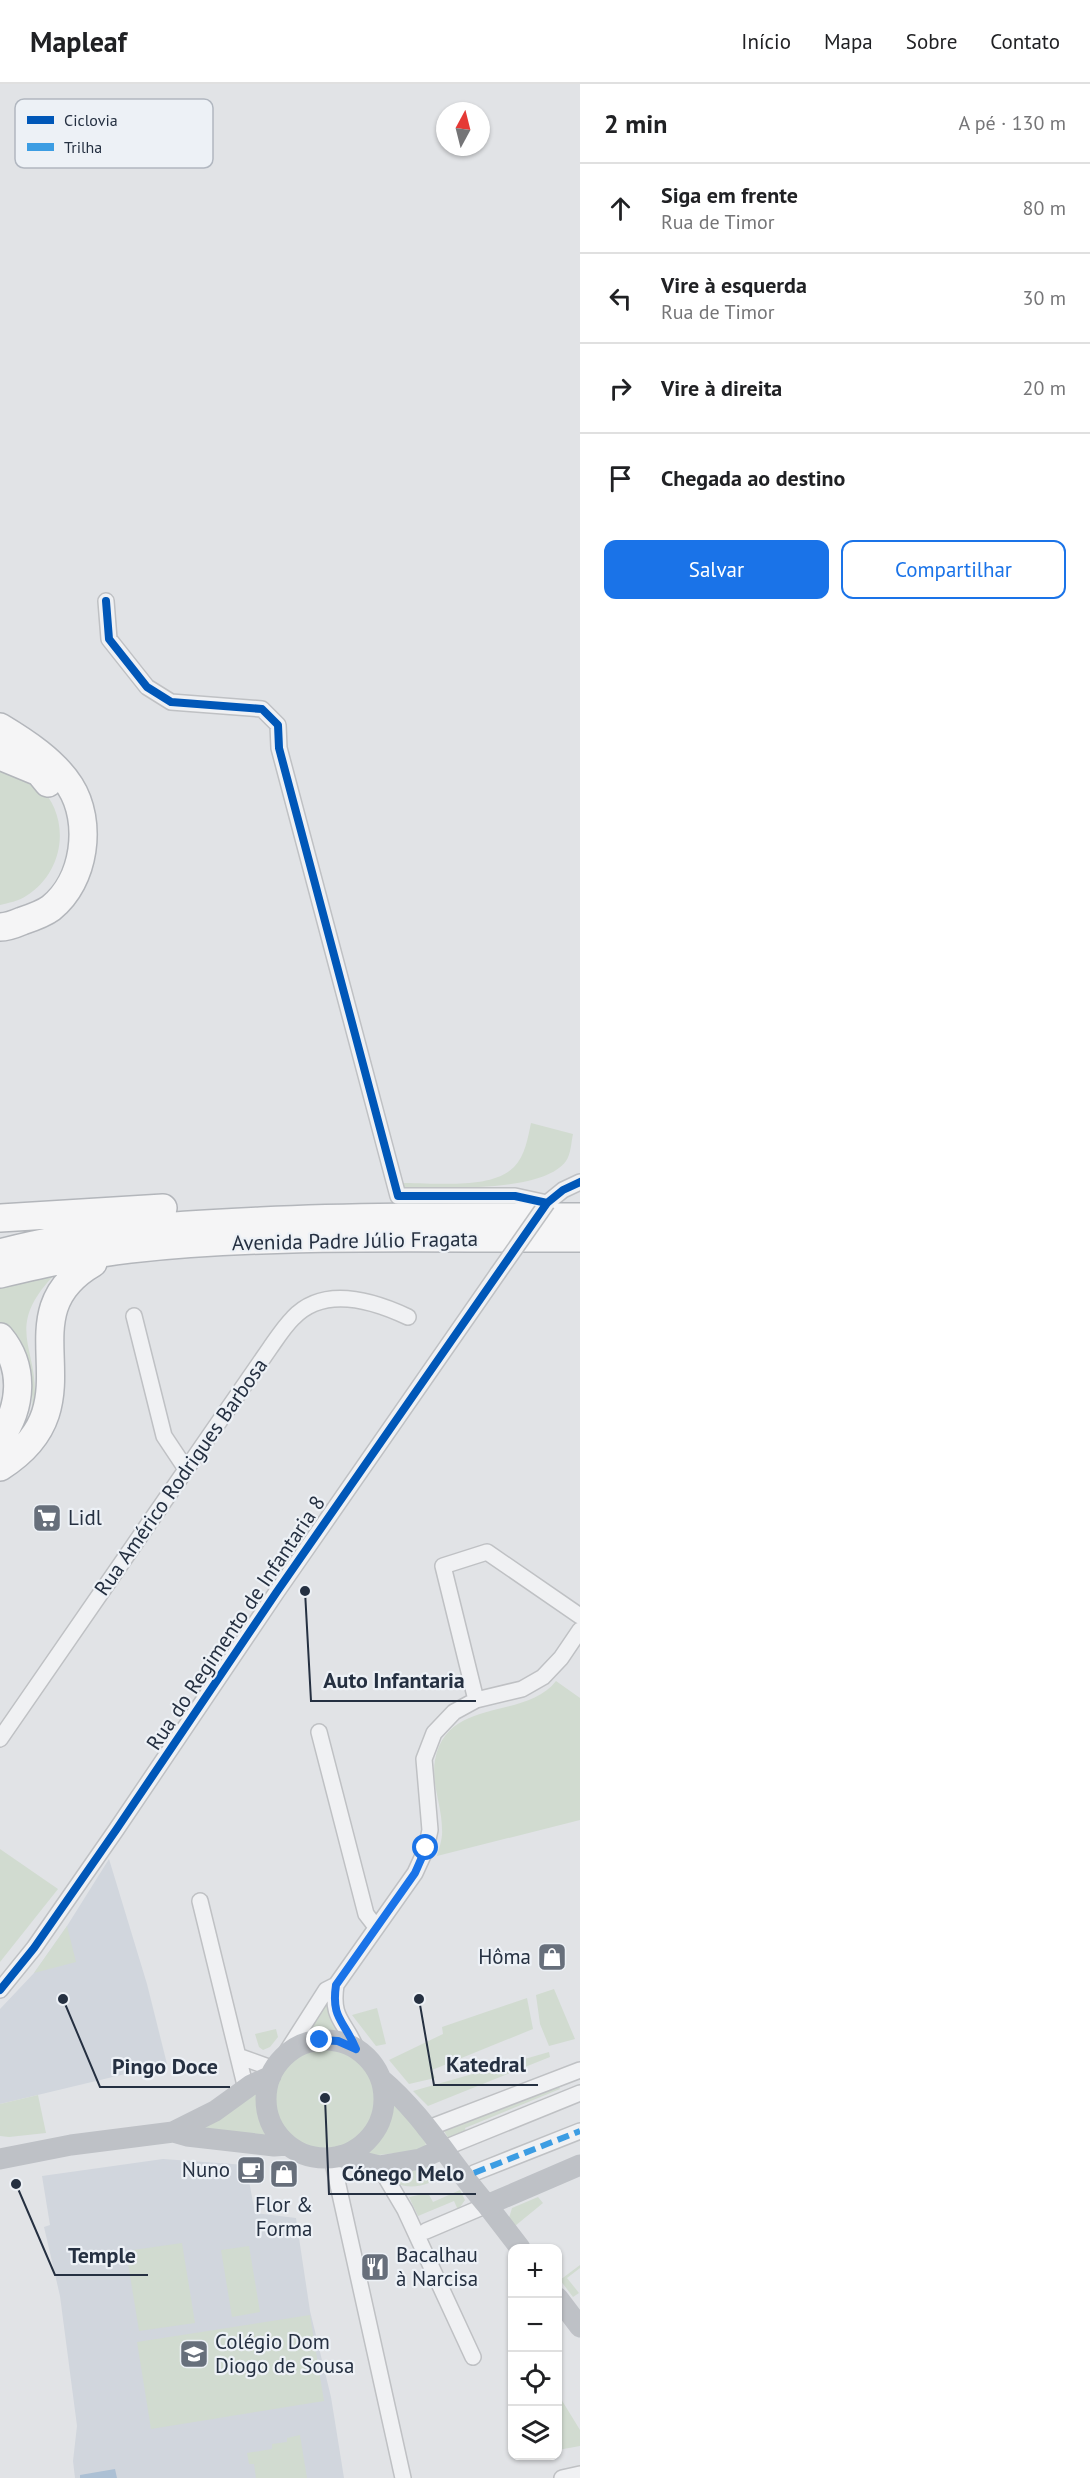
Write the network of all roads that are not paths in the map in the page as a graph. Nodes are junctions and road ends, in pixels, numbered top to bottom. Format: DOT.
graph roads {
  1 [pos="106,601"];
  2 [pos="0,727"];
  3 [pos="0,756"];
  4 [pos="0,915"];
  5 [pos="0,927"];
  6 [pos="580,1182"];
  7 [pos="547,1203"];
  8 [pos="0,1212"];
  9 [pos="38,1214"];
  10 [pos="580,1217"];
  11 [pos="0,1218"];
  12 [pos="319,1218"];
  13 [pos="580,1238"];
  14 [pos="522,1239"];
  15 [pos="129,1249"];
  16 [pos="0,1252"];
  17 [pos="0,1274"];
  18 [pos="134,1316"];
  19 [pos="408,1317"];
  20 [pos="0,1337"];
  21 [pos="0,1438"];
  22 [pos="0,1467"];
  23 [pos="186,1469"];
  24 [pos="580,1616"];
  25 [pos="580,1630"];
  26 [pos="476,1700"];
  27 [pos="319,1732"];
  28 [pos="0,1739"];
  29 [pos="200,1901"];
  30 [pos="376,1927"];
  31 [pos="336,1985"];
  32 [pos="0,1990"];
  33 [pos="356,2049"];
  34 [pos="238,2056"];
  35 [pos="276,2068"];
  36 [pos="580,2070"];
  37 [pos="381,2079"];
  38 [pos="246,2089"];
  39 [pos="580,2093"];
  40 [pos="426,2129"];
  41 [pos="580,2131"];
  42 [pos="173,2132"];
  43 [pos="0,2144"];
  44 [pos="71,2145"];
  45 [pos="288,2145"];
  46 [pos="442,2149"];
  47 [pos="336,2157"];
  48 [pos="0,2159"];
  49 [pos="580,2165"];
  50 [pos="379,2166"];
  51 [pos="474,2173"];
  52 [pos="493,2203"];
  53 [pos="426,2232"];
  54 [pos="518,2244"];
  55 [pos="562,2303"];
  56 [pos="580,2327"];
  57 [pos="473,2357"];
  58 [pos="580,2474"];
  59 [pos="403,2478"];
  60 [pos="562,2478"];
  1 -- 7 [label="street"];
  2 -- 5 [label="highway"];
  3 -- 4 [label="highway"];
  6 -- 7 [label="street"];
  7 -- 14 [label="street, Rua do Regimento de Infantaria 8, bridge"];
  8 -- 9 [label="highway"];
  9 -- 11 [label="highway"];
  9 -- 12 [label="highway"];
  10 -- 12 [label="highway, Avenida Padre Júlio Fragata"];
  12 -- 16 [label="highway"];
  13 -- 14 [label="highway, Avenida Padre Júlio Fragata"];
  14 -- 15 [label="highway, Avenida Padre Júlio Fragata"];
  14 -- 32 [label="street, Rua do Regimento de Infantaria 8, bridge"];
  15 -- 17 [label="highway"];
  15 -- 22 [label="highway"];
  18 -- 23 [label="street"];
  19 -- 23 [label="street, Rua Américo Rodrigues Barbosa"];
  20 -- 21 [label="highway"];
  23 -- 28 [label="street, Rua Américo Rodrigues Barbosa"];
  24 -- 26 [label="street"];
  25 -- 26 [label="street"];
  26 -- 30 [label="street"];
  27 -- 30 [label="street"];
  29 -- 34 [label="street"];
  30 -- 31 [label="street"];
  31 -- 33 [label="street"];
  31 -- 35 [label="street"];
  33 -- 35 [label="street"];
  33 -- 37 [label="street"];
  34 -- 35 [label="street"];
  34 -- 38 [label="street"];
  35 -- 38 [label="street"];
  35 -- 45 [label="street"];
  36 -- 40 [label="street"];
  37 -- 40 [label="street"];
  37 -- 47 [label="street"];
  38 -- 42 [label="street"];
  39 -- 46 [label="street"];
  40 -- 46 [label="street"];
  41 -- 51 [label="street"];
  42 -- 44 [label="street"];
  42 -- 45 [label="street"];
  43 -- 44 [label="street"];
  44 -- 48 [label="street"];
  45 -- 47 [label="street"];
  46 -- 50 [label="street"];
  46 -- 52 [label="street"];
  47 -- 50 [label="street"];
  47 -- 59 [label="street"];
  49 -- 52 [label="street"];
  50 -- 57 [label="street"];
  52 -- 53 [label="street"];
  52 -- 54 [label="street"];
  55 -- 56 [label="street"];
  58 -- 60 [label="street"];
}
